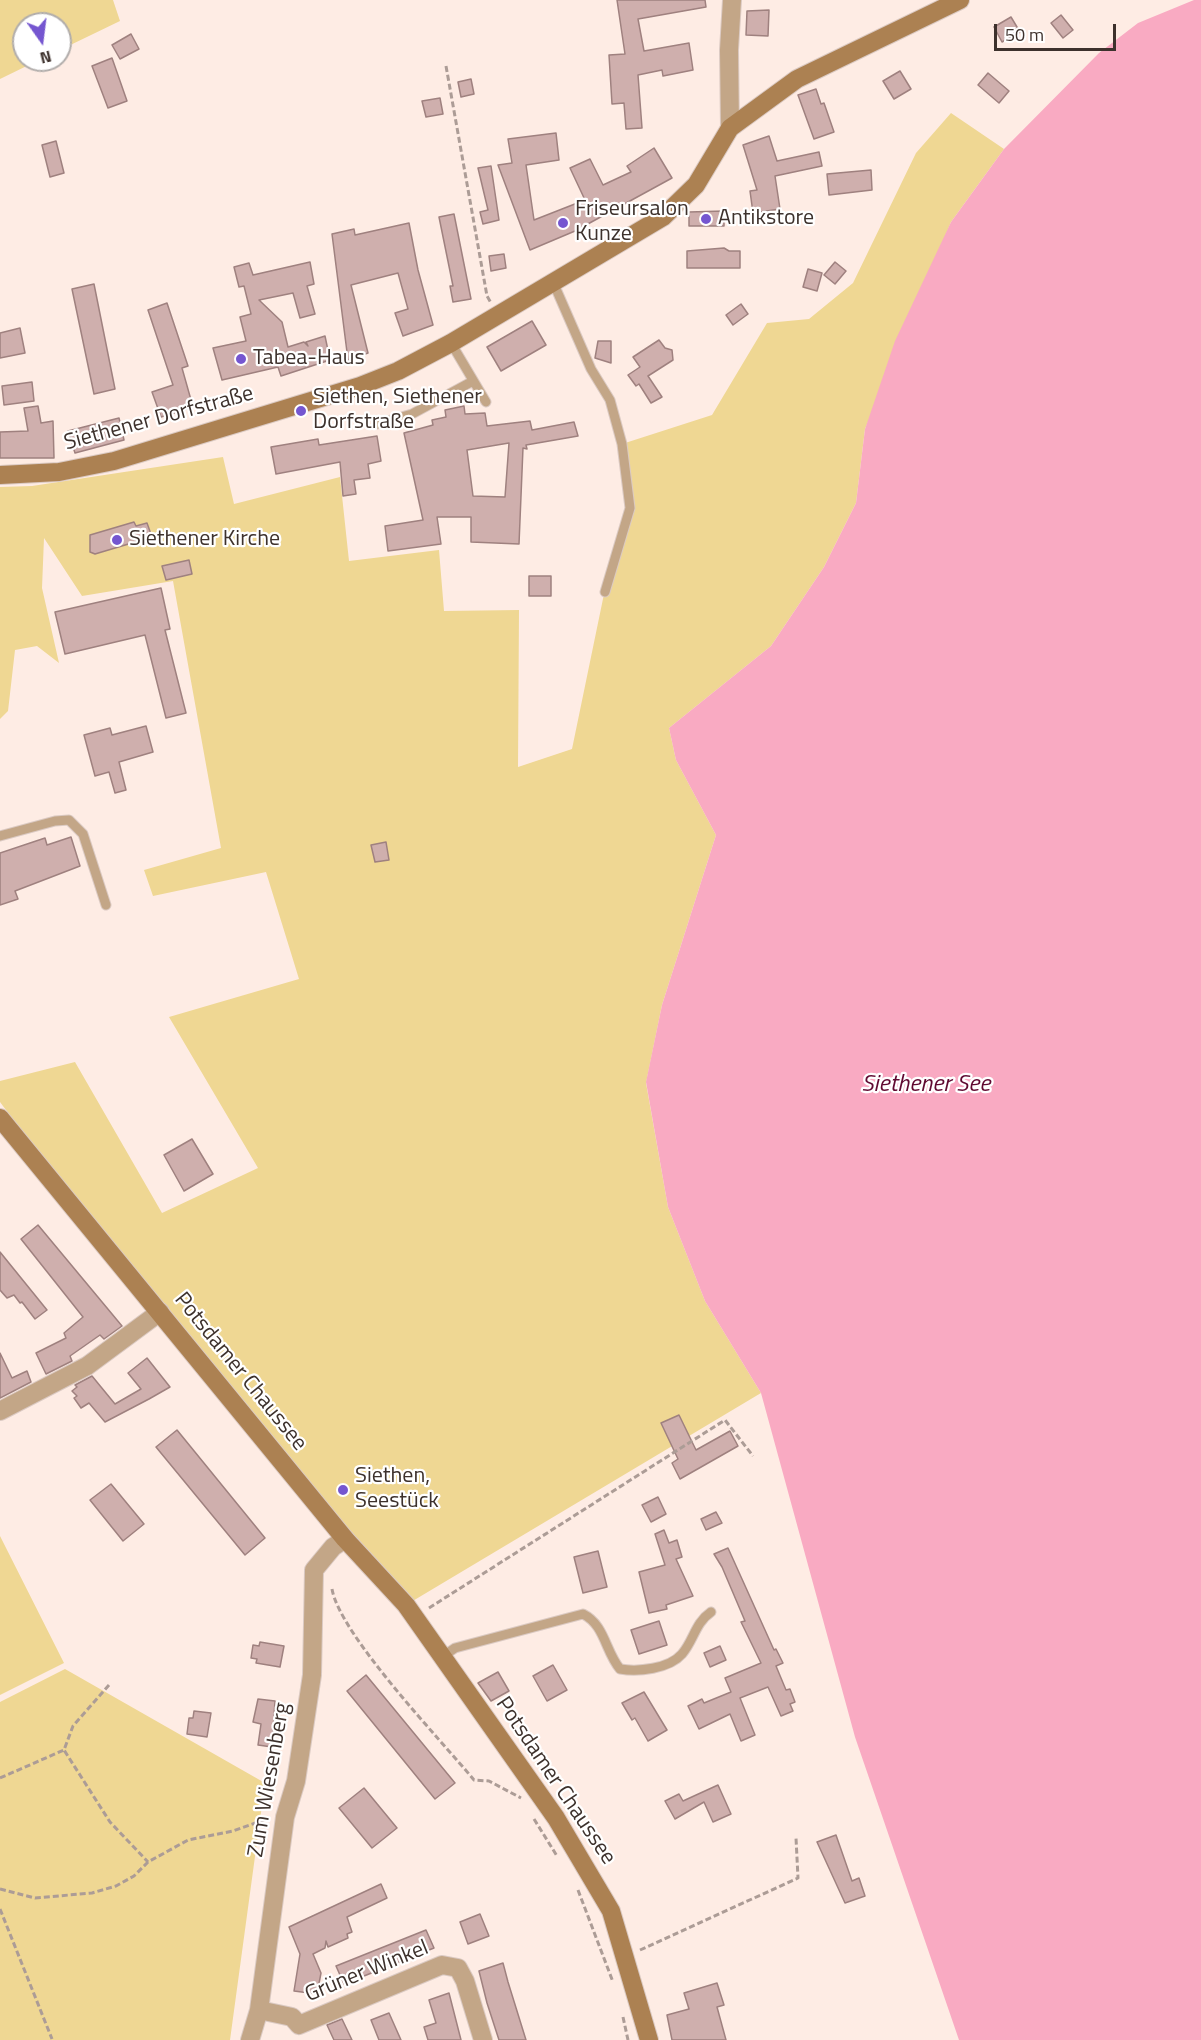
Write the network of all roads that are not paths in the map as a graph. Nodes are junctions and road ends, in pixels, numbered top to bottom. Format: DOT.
graph roads {
  1 [pos="732,0"];
  2 [pos="960,0"];
  3 [pos="730,128"];
  4 [pos="553,282"];
  5 [pos="451,343"];
  6 [pos="473,381"];
  7 [pos="486,402"];
  8 [pos="377,424"];
  9 [pos="0,475"];
  10 [pos="605,592"];
  11 [pos="0,836"];
  12 [pos="106,905"];
  13 [pos="0,1118"];
  14 [pos="160,1312"];
  15 [pos="0,1411"];
  16 [pos="345,1539"];
  17 [pos="711,1612"];
  18 [pos="442,1657"];
  19 [pos="259,2010"];
  20 [pos="303,2033"];
  21 [pos="250,2040"];
  22 [pos="483,2040"];
  23 [pos="649,2040"];
  1 -- 3 [label="street"];
  2 -- 3 [label="main road, Siethener Dorfstraße"];
  3 -- 4 [label="main road, Siethener Dorfstraße"];
  4 -- 5 [label="main road, Siethener Dorfstraße"];
  4 -- 10 [label="lane"];
  5 -- 6 [label="lane"];
  5 -- 9 [label="main road, Siethener Dorfstraße"];
  6 -- 7 [label="lane"];
  6 -- 8 [label="lane"];
  11 -- 12 [label="lane"];
  13 -- 14 [label="main road, Potsdamer Chaussee"];
  14 -- 15 [label="street"];
  14 -- 16 [label="main road, Potsdamer Chaussee"];
  16 -- 18 [label="main road, Potsdamer Chaussee"];
  16 -- 19 [label="street, Zum Wiesenberg"];
  17 -- 18 [label="lane"];
  18 -- 23 [label="main road, Potsdamer Chaussee"];
  19 -- 20 [label="street, Grüner Winkel"];
  19 -- 21 [label="street, Zum Wiesenberg"];
  20 -- 22 [label="street, Grüner Winkel"];
}
